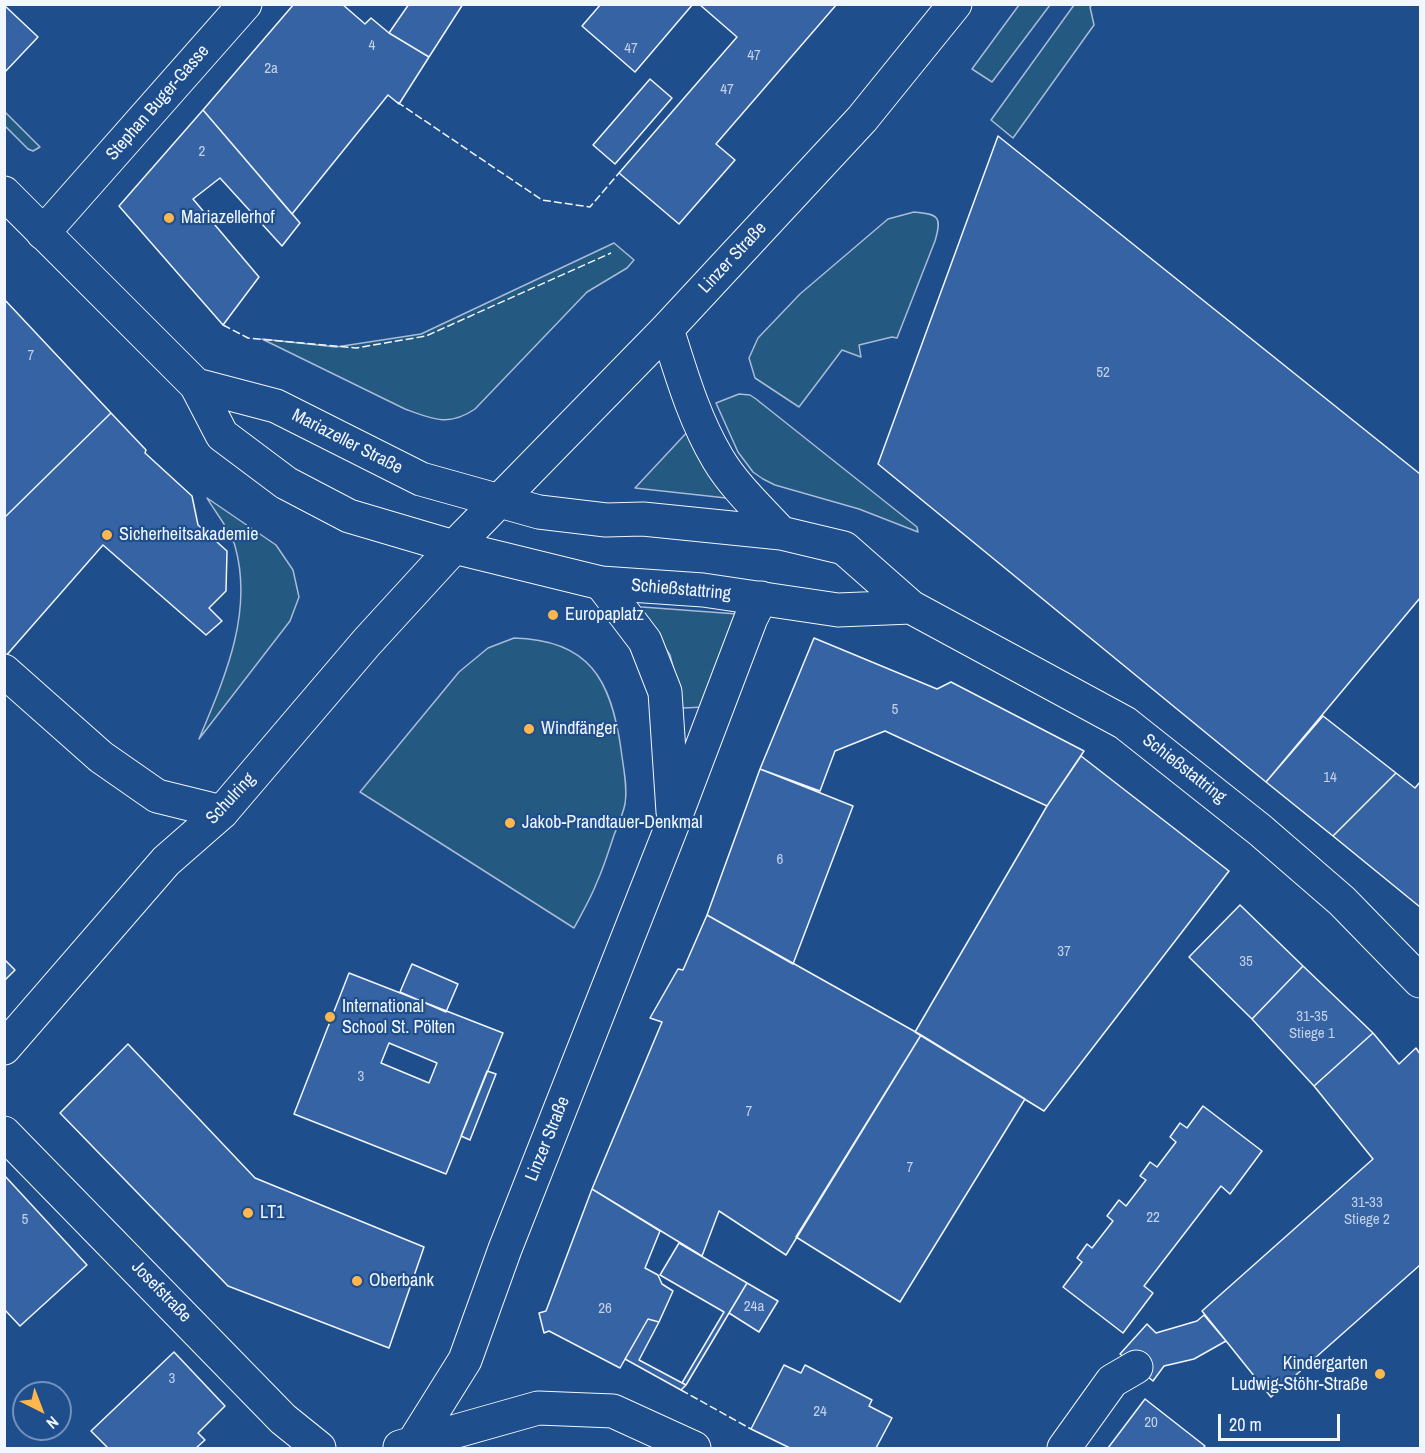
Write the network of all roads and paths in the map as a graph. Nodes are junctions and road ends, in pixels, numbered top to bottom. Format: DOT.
graph roads {
  1 [pos="245,4"];
  2 [pos="955,4"];
  3 [pos="6,198"];
  4 [pos="43,233"];
  5 [pos="667,329"];
  6 [pos="196,385"];
  7 [pos="498,501"];
  8 [pos="781,533"];
  9 [pos="454,547"];
  10 [pos="601,583"];
  11 [pos="761,598"];
  12 [pos="911,607"];
  13 [pos="4,671"];
  14 [pos="222,812"];
  15 [pos="673,823"];
  16 [pos="1420,979"];
  17 [pos="4,1048"];
  18 [pos="4,1132"];
  19 [pos="1136,1367"];
  20 [pos="405,1448"];
  21 [pos="319,1449"];
  22 [pos="694,1449"];
  23 [pos="1064,1449"];
  1 -- 4 [label="main road, Stephan Buger-Gasse"];
  2 -- 5 [label="main road, Linzer Straße"];
  3 -- 4 [label="main road"];
  4 -- 6 [label="main road"];
  5 -- 7 [label="main road, Linzer Straße"];
  5 -- 8 [label="main road"];
  6 -- 7 [label="main road, Mariazeller Straße"];
  6 -- 9 [label="main road"];
  7 -- 8 [label="main road, Schießstattring"];
  7 -- 9 [label="main road, Schulring"];
  8 -- 12 [label="main road, Schießstattring"];
  9 -- 10 [label="main road, Schießstattring"];
  9 -- 14 [label="main road, Schulring"];
  10 -- 11 [label="main road, Schießstattring"];
  10 -- 15 [label="main road, Linzer Straße"];
  11 -- 12 [label="main road, Schießstattring"];
  11 -- 15 [label="main road, Linzer Straße"];
  12 -- 16 [label="main road, Schießstattring"];
  13 -- 14 [label="main road"];
  14 -- 17 [label="main road, Schulring"];
  15 -- 20 [label="main road, Linzer Straße"];
  18 -- 21 [label="main road, Josefstraße"];
  19 -- 23 [label="main road"];
  20 -- 22 [label="main road"];
}
